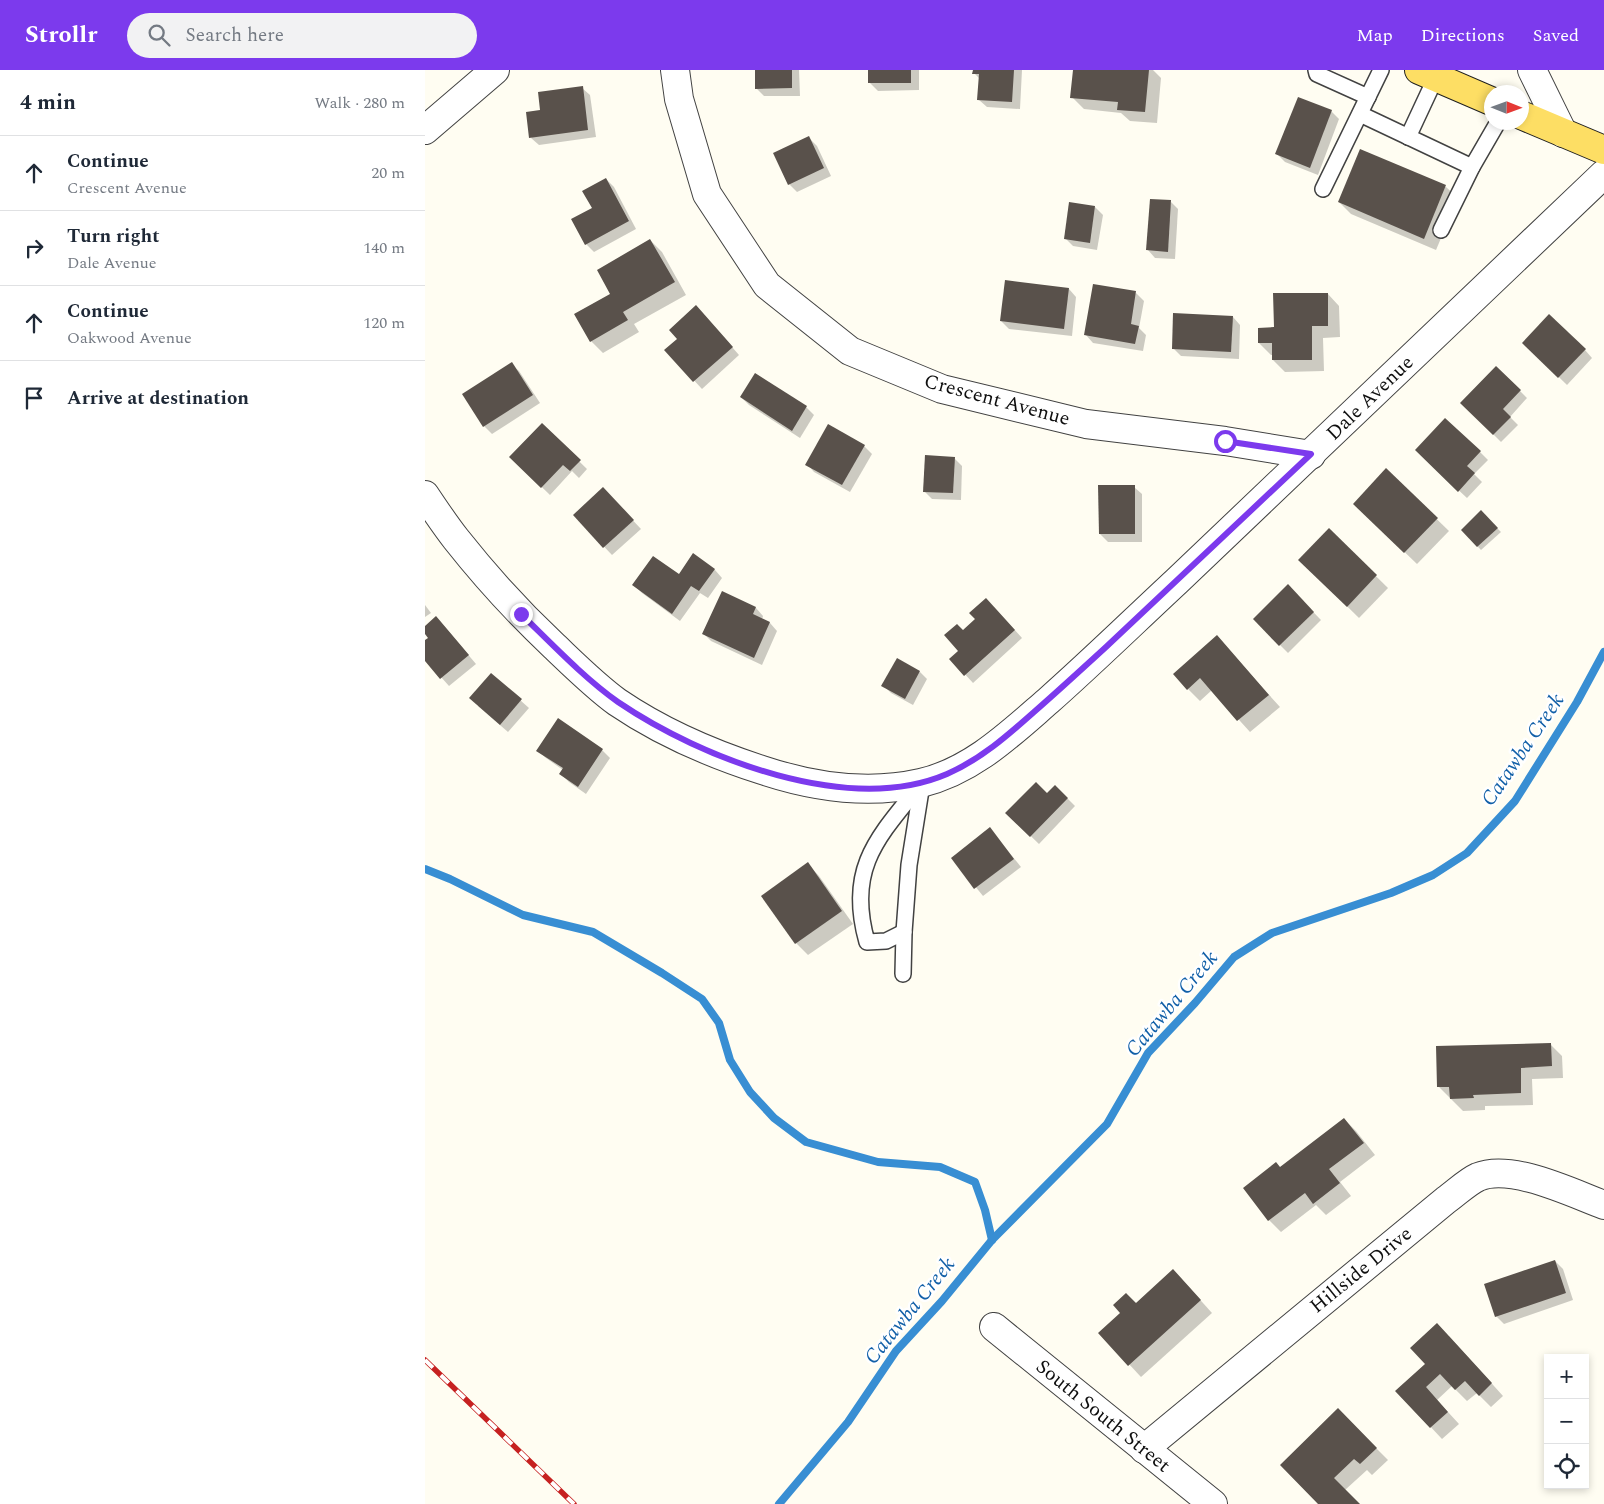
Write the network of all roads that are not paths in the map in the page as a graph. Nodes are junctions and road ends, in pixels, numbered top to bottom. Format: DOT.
graph roads {
  1 [pos="495,70"];
  2 [pos="675,70"];
  3 [pos="1316,70"];
  4 [pos="1381,70"];
  5 [pos="1532,70"];
  6 [pos="1426,72"];
  7 [pos="1368,97"];
  8 [pos="1484,98"];
  9 [pos="1360,114"];
  10 [pos="1529,118"];
  11 [pos="425,130"];
  12 [pos="1493,130"];
  13 [pos="1563,133"];
  14 [pos="1408,137"];
  15 [pos="1604,150"];
  16 [pos="1472,167"];
  17 [pos="1604,174"];
  18 [pos="1323,189"];
  19 [pos="1441,230"];
  20 [pos="1311,454"];
  21 [pos="425,495"];
  22 [pos="922,783"];
  23 [pos="904,932"];
  24 [pos="903,974"];
  25 [pos="1604,1205"];
  26 [pos="994,1327"];
  27 [pos="1144,1449"];
  28 [pos="1213,1504"];
  1 -- 11 [label="street"];
  2 -- 20 [label="street, Crescent Avenue"];
  3 -- 7 [label="lane"];
  4 -- 7 [label="lane"];
  5 -- 13 [label="street"];
  6 -- 8 [label="main road"];
  6 -- 14 [label="lane"];
  7 -- 9 [label="lane"];
  9 -- 14 [label="lane"];
  9 -- 18 [label="lane"];
  10 -- 13 [label="main road"];
  12 -- 16 [label="lane"];
  13 -- 15 [label="main road"];
  14 -- 16 [label="lane"];
  16 -- 19 [label="lane"];
  17 -- 20 [label="street, Dale Avenue"];
  20 -- 22 [label="street, Dale Avenue"];
  21 -- 22 [label="street, Dale Avenue"];
  22 -- 23 [label="lane"];
  22 -- 23 [label="lane"];
  23 -- 24 [label="lane"];
  25 -- 27 [label="street, Hillside Drive"];
  26 -- 27 [label="street, South South Street"];
  27 -- 28 [label="street, South South Street"];
}
